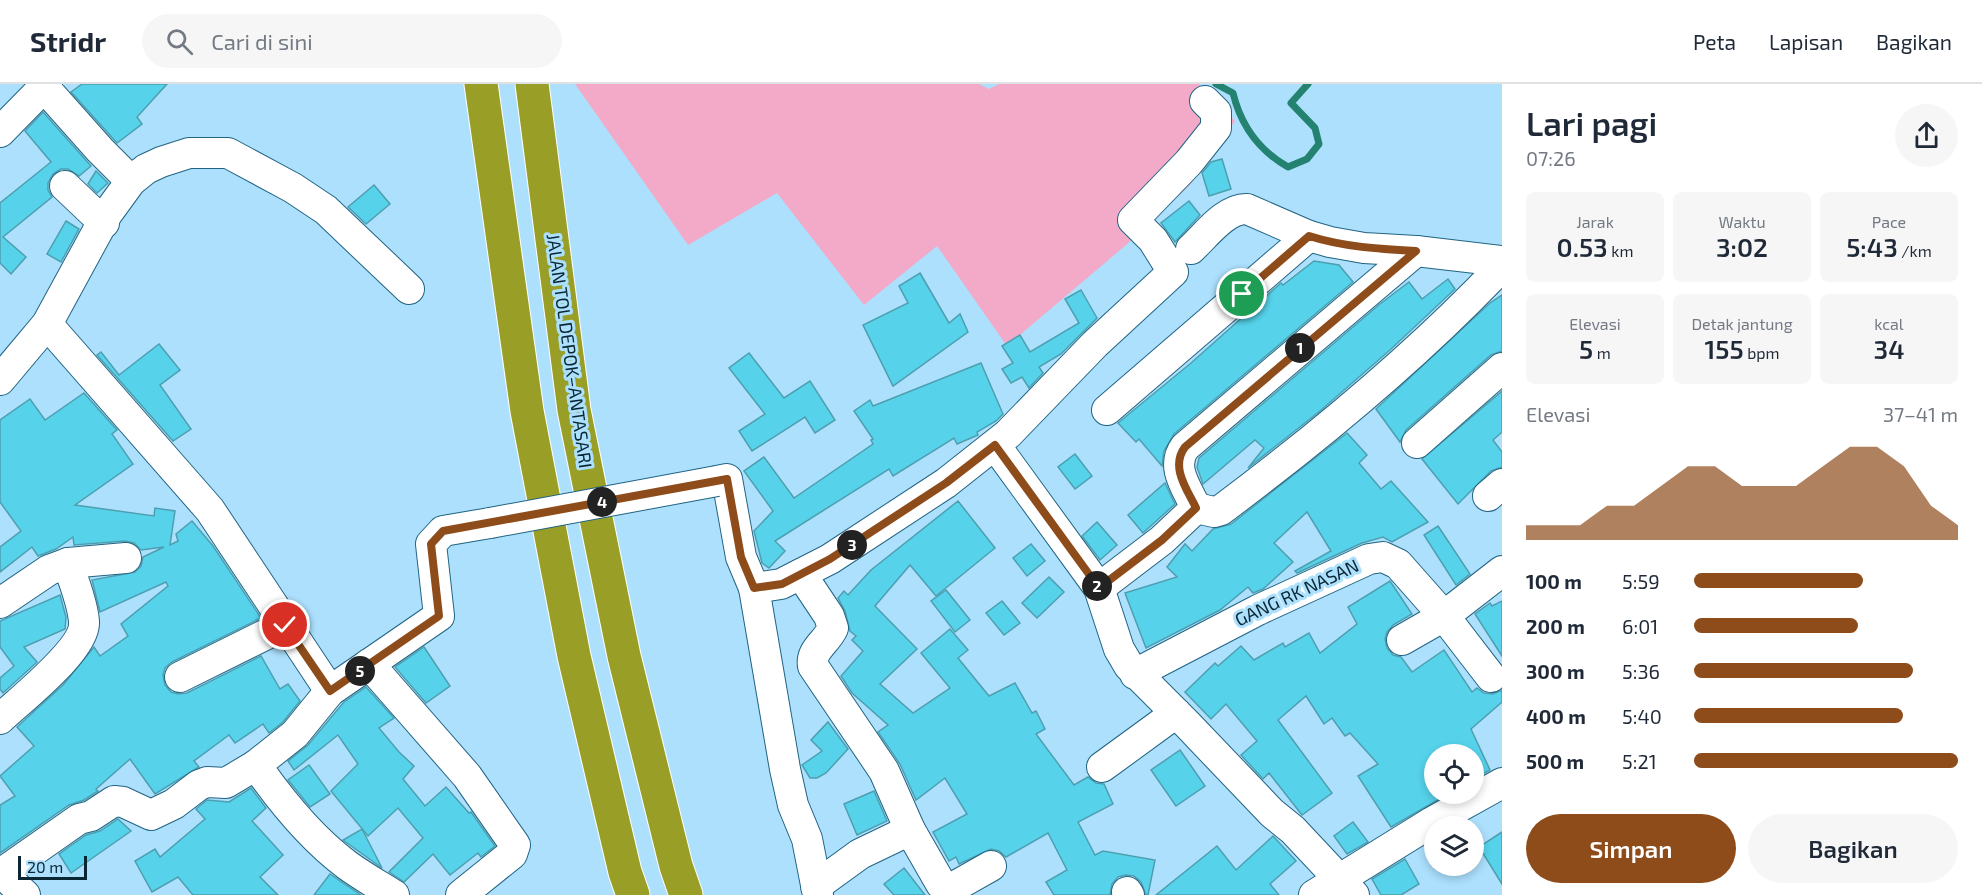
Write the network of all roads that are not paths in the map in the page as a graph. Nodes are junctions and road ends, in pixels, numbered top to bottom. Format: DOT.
graph roads {
  1 [pos="481,84"];
  2 [pos="532,84"];
  3 [pos="35,88"];
  4 [pos="1205,101"];
  5 [pos="0,132"];
  6 [pos="131,181"];
  7 [pos="65,186"];
  8 [pos="104,223"];
  9 [pos="1309,236"];
  10 [pos="1191,249"];
  11 [pos="1416,251"];
  12 [pos="1502,261"];
  13 [pos="1502,266"];
  14 [pos="409,289"];
  15 [pos="47,324"];
  16 [pos="1502,368"];
  17 [pos="0,380"];
  18 [pos="1107,410"];
  19 [pos="1417,443"];
  20 [pos="995,445"];
  21 [pos="1196,508"];
  22 [pos="126,558"];
  23 [pos="68,563"];
  24 [pos="1502,571"];
  25 [pos="801,574"];
  26 [pos="754,588"];
  27 [pos="1099,588"];
  28 [pos="0,603"];
  29 [pos="1444,616"];
  30 [pos="285,625"];
  31 [pos="1402,640"];
  32 [pos="369,664"];
  33 [pos="1135,674"];
  34 [pos="180,677"];
  35 [pos="1491,677"];
  36 [pos="330,691"];
  37 [pos="1176,713"];
  38 [pos="0,719"];
  39 [pos="256,765"];
  40 [pos="1102,767"];
  41 [pos="1502,783"];
  42 [pos="910,830"];
  43 [pos="991,866"];
  44 [pos="1,873"];
  45 [pos="1346,887"];
  46 [pos="817,890"];
  47 [pos="25,895"];
  48 [pos="394,895"];
  49 [pos="461,895"];
  50 [pos="633,895"];
  51 [pos="686,895"];
  52 [pos="1314,895"];
  1 -- 50 [label="highway"];
  2 -- 51 [label="highway, JALAN TOL DEPOK–ANTASARI"];
  3 -- 5 [label="street"];
  3 -- 6 [label="street"];
  4 -- 20 [label="street"];
  6 -- 8 [label="street"];
  6 -- 14 [label="street"];
  7 -- 8 [label="street"];
  8 -- 15 [label="street"];
  9 -- 10 [label="street"];
  9 -- 11 [label="street"];
  9 -- 18 [label="street"];
  11 -- 12 [label="street"];
  11 -- 21 [label="street"];
  13 -- 21 [label="street"];
  15 -- 17 [label="street"];
  15 -- 30 [label="street"];
  16 -- 19 [label="street"];
  20 -- 25 [label="street"];
  20 -- 27 [label="street"];
  21 -- 27 [label="street"];
  22 -- 23 [label="street"];
  23 -- 28 [label="street"];
  23 -- 38 [label="street"];
  24 -- 29 [label="street"];
  25 -- 26 [label="street"];
  25 -- 42 [label="street"];
  26 -- 32 [label="street, bridge"];
  26 -- 46 [label="street"];
  27 -- 33 [label="street"];
  29 -- 31 [label="street"];
  29 -- 33 [label="street, GANG RK NASAN"];
  29 -- 35 [label="street, GANG RK NASAN"];
  30 -- 34 [label="street"];
  30 -- 36 [label="street"];
  32 -- 36 [label="street"];
  32 -- 49 [label="street"];
  33 -- 37 [label="street"];
  36 -- 39 [label="street"];
  37 -- 40 [label="street"];
  37 -- 45 [label="street"];
  39 -- 44 [label="street"];
  39 -- 48 [label="street"];
  41 -- 45 [label="street"];
  42 -- 43 [label="street"];
  42 -- 46 [label="street"];
  44 -- 47 [label="street"];
  45 -- 52 [label="street"];
}
